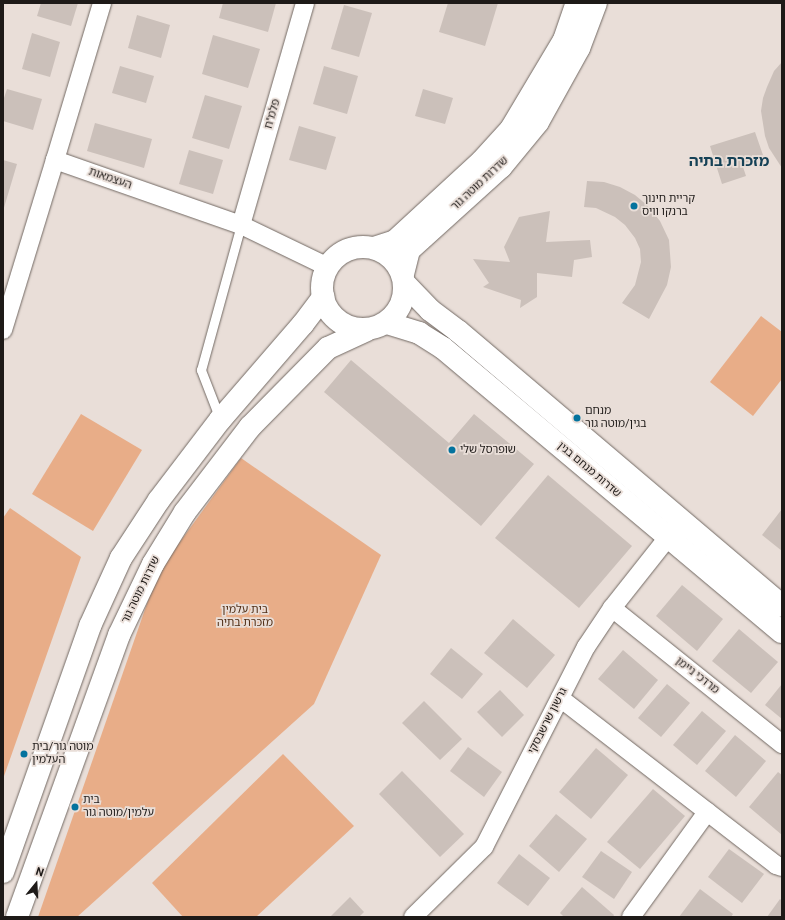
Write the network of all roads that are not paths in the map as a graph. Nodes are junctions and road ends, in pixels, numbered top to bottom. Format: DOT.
graph roads {
  1 [pos="102,3"];
  2 [pos="305,3"];
  3 [pos="577,3"];
  4 [pos="596,3"];
  5 [pos="55,160"];
  6 [pos="241,225"];
  7 [pos="374,248"];
  8 [pos="328,266"];
  9 [pos="404,279"];
  10 [pos="323,297"];
  11 [pos="377,326"];
  12 [pos="3,330"];
  13 [pos="220,420"];
  14 [pos="675,529"];
  15 [pos="782,606"];
  16 [pos="612,608"];
  17 [pos="782,632"];
  18 [pos="560,698"];
  19 [pos="782,744"];
  20 [pos="707,812"];
  21 [pos="782,867"];
  22 [pos="3,872"];
  23 [pos="17,917"];
  24 [pos="413,917"];
  25 [pos="631,917"];
  1 -- 5 [label="street"];
  2 -- 6 [label="street, פלמ\"ח"];
  3 -- 7 [label="street, שדרות מוטה גור"];
  4 -- 9 [label="street, שדרות מוטה גור"];
  5 -- 6 [label="street, העצמאות"];
  5 -- 12 [label="street"];
  6 -- 8 [label="street, העצמאות"];
  6 -- 13 [label="lane"];
  7 -- 8 [label="street"];
  7 -- 9 [label="street"];
  8 -- 10 [label="street"];
  9 -- 11 [label="street"];
  9 -- 14 [label="street, שדרות מנחם בגין"];
  10 -- 11 [label="street"];
  10 -- 13 [label="street"];
  11 -- 14 [label="street, שדרות מנחם בגין"];
  11 -- 23 [label="street, שדרות מוטה גור"];
  13 -- 22 [label="street"];
  14 -- 15 [label="street, שדרות מנחם בגין"];
  14 -- 16 [label="street, גרשון שרשבסקי"];
  14 -- 17 [label="street, שדרות מנחם בגין"];
  16 -- 18 [label="street, גרשון שרשבסקי"];
  16 -- 19 [label="street, מרדכי ניימן"];
  18 -- 20 [label="street"];
  18 -- 24 [label="street, גרשון שרשבסקי"];
  20 -- 21 [label="street"];
  20 -- 25 [label="street"];
}
